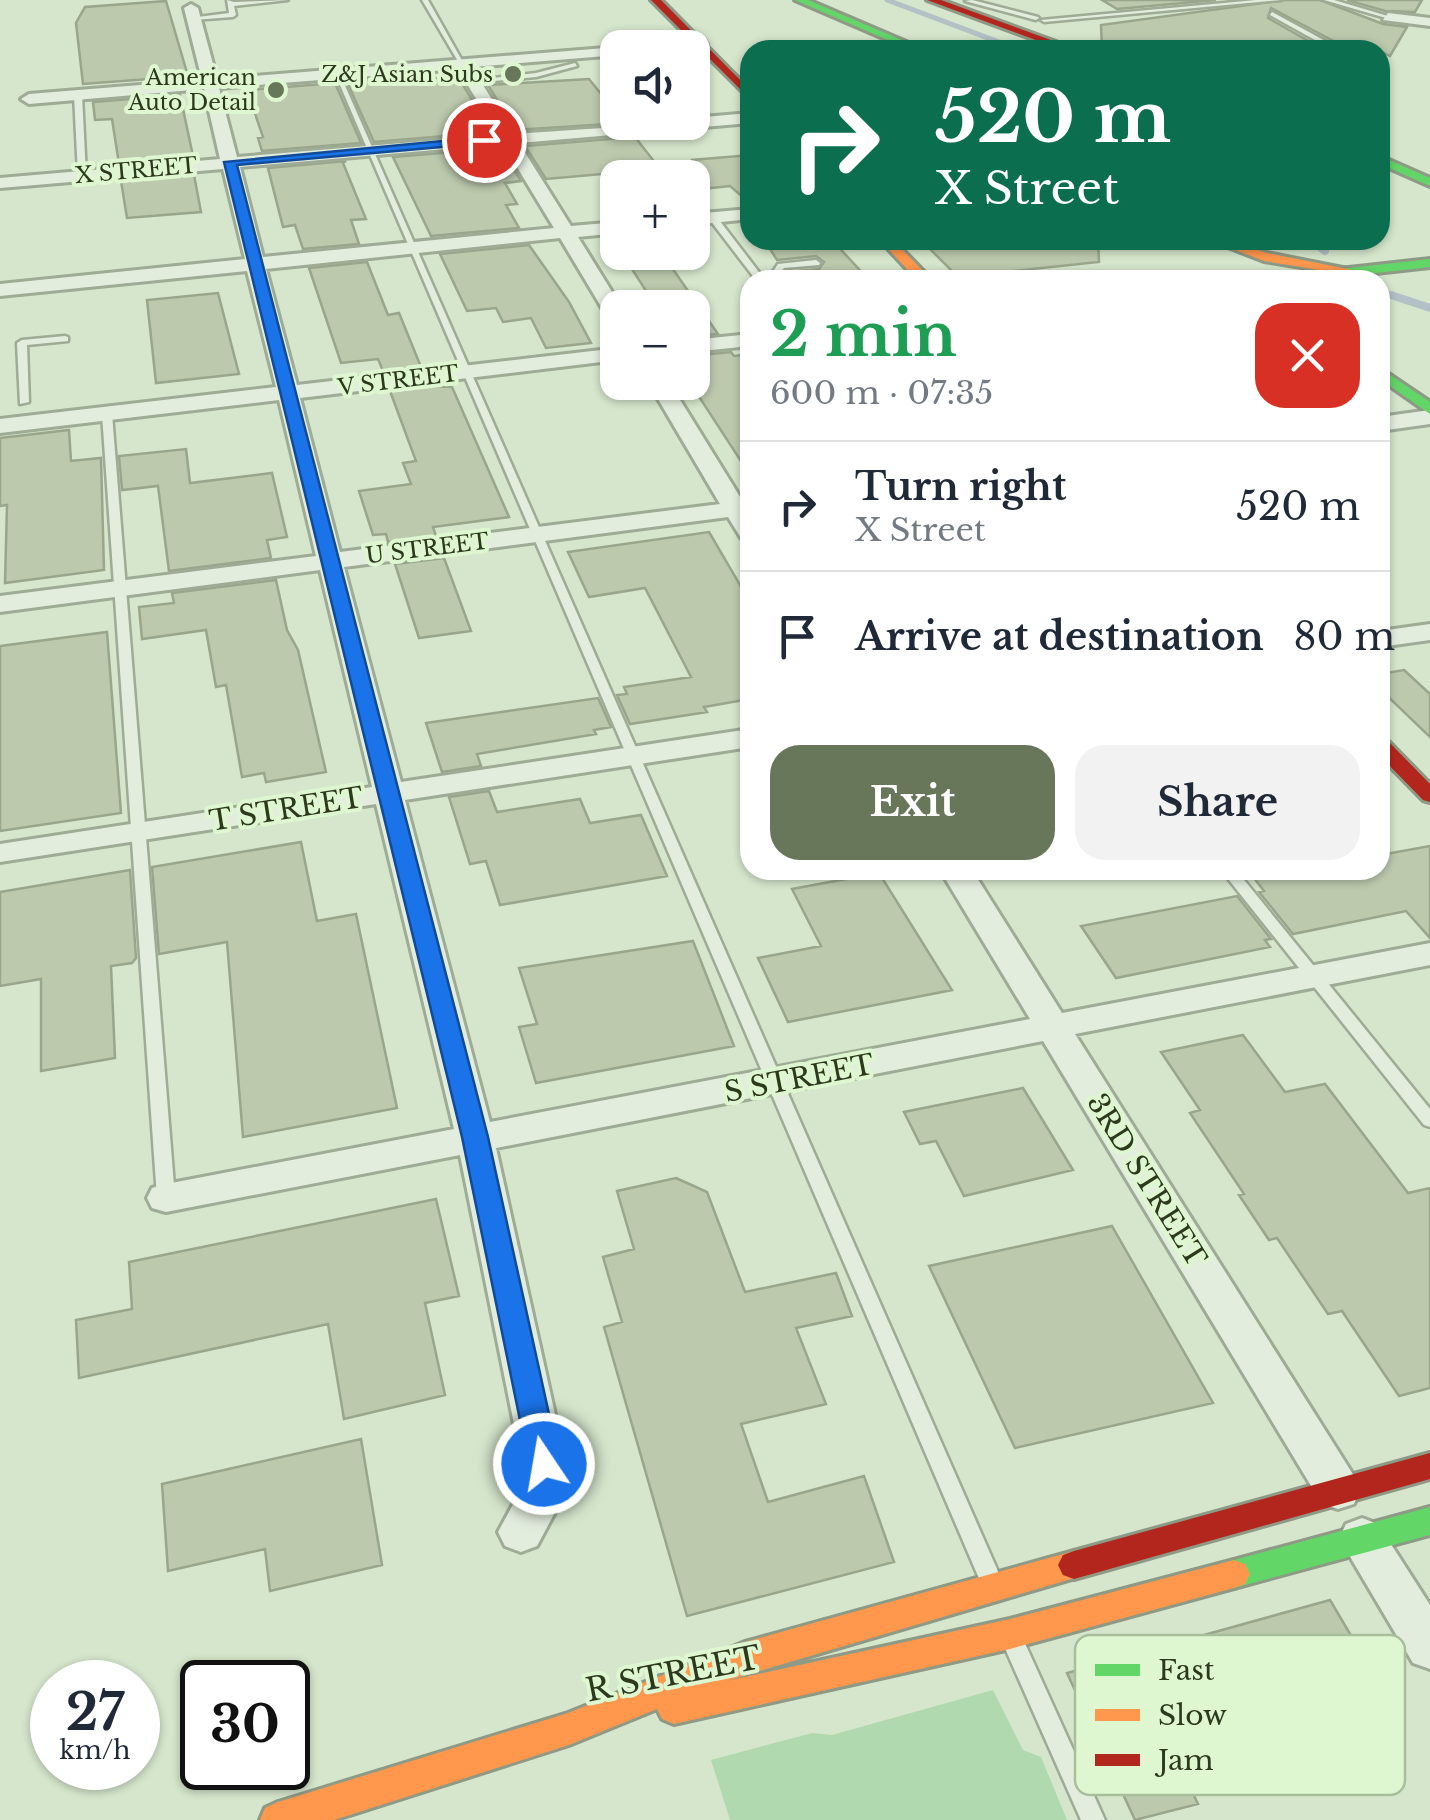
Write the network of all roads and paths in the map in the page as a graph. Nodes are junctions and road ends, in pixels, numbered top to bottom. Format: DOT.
graph roads {
  1 [pos="284,0"];
  2 [pos="425,0"];
  3 [pos="640,0"];
  4 [pos="656,0"];
  5 [pos="932,0"];
  6 [pos="1278,0"];
  7 [pos="1327,0"];
  8 [pos="803,1"];
  9 [pos="968,1"];
  10 [pos="230,2"];
  11 [pos="192,13"];
  12 [pos="1272,14"];
  13 [pos="1388,17"];
  14 [pos="675,18"];
  15 [pos="1430,22"];
  16 [pos="687,30"];
  17 [pos="896,40"];
  18 [pos="1046,40"];
  19 [pos="1320,40"];
  20 [pos="600,53"];
  21 [pos="710,54"];
  22 [pos="562,63"];
  23 [pos="574,65"];
  24 [pos="336,72"];
  25 [pos="467,73"];
  26 [pos="210,82"];
  27 [pos="740,86"];
  28 [pos="78,94"];
  29 [pos="29,99"];
  30 [pos="740,119"];
  31 [pos="506,138"];
  32 [pos="370,151"];
  33 [pos="230,162"];
  34 [pos="1390,164"];
  35 [pos="82,175"];
  36 [pos="1430,182"];
  37 [pos="0,183"];
  38 [pos="740,215"];
  39 [pos="710,218"];
  40 [pos="710,227"];
  41 [pos="600,230"];
  42 [pos="565,233"];
  43 [pos="412,248"];
  44 [pos="896,250"];
  45 [pos="1226,250"];
  46 [pos="1243,250"];
  47 [pos="816,263"];
  48 [pos="1430,263"];
  49 [pos="256,264"];
  50 [pos="751,270"];
  51 [pos="778,270"];
  52 [pos="915,270"];
  53 [pos="1250,270"];
  54 [pos="1344,270"];
  55 [pos="1372,270"];
  56 [pos="0,290"];
  57 [pos="601,290"];
  58 [pos="65,339"];
  59 [pos="740,341"];
  60 [pos="710,344"];
  61 [pos="600,356"];
  62 [pos="466,372"];
  63 [pos="1390,379"];
  64 [pos="290,393"];
  65 [pos="669,400"];
  66 [pos="24,402"];
  67 [pos="1430,409"];
  68 [pos="107,414"];
  69 [pos="1430,418"];
  70 [pos="1390,423"];
  71 [pos="0,426"];
  72 [pos="735,508"];
  73 [pos="740,516"];
  74 [pos="536,534"];
  75 [pos="332,560"];
  76 [pos="119,589"];
  77 [pos="0,604"];
  78 [pos="1430,632"];
  79 [pos="1390,638"];
  80 [pos="740,740"];
  81 [pos="1390,754"];
  82 [pos="633,756"];
  83 [pos="392,792"];
  84 [pos="1430,796"];
  85 [pos="136,832"];
  86 [pos="0,853"];
  87 [pos="962,880"];
  88 [pos="1236,880"];
  89 [pos="1430,954"];
  90 [pos="1314,976"];
  91 [pos="1054,1028"];
  92 [pos="778,1083"];
  93 [pos="1430,1121"];
  94 [pos="475,1137"];
  95 [pos="166,1198"];
  96 [pos="1430,1466"];
  97 [pos="1338,1490"];
  98 [pos="1430,1521"];
  99 [pos="521,1532"];
  100 [pos="1362,1538"];
  101 [pos="993,1585"];
  102 [pos="1010,1634"];
  103 [pos="1430,1648"];
  104 [pos="569,1728"];
  105 [pos="1075,1780"];
  106 [pos="1082,1795"];
  107 [pos="278,1820"];
  108 [pos="1093,1820"];
  1 -- 10 [label="lane"];
  2 -- 25 [label="lane"];
  3 -- 14 [label="main road"];
  4 -- 14 [label="main road"];
  5 -- 18 [label="main road"];
  6 -- 9 [label="lane"];
  7 -- 13 [label="lane"];
  8 -- 17 [label="main road"];
  10 -- 11 [label="lane"];
  11 -- 26 [label="street"];
  12 -- 19 [label="lane"];
  13 -- 15 [label="street"];
  14 -- 16 [label="main road"];
  20 -- 25 [label="street"];
  21 -- 27 [label="main road"];
  22 -- 25 [label="lane"];
  23 -- 25 [label="lane"];
  24 -- 25 [label="street"];
  24 -- 26 [label="street"];
  24 -- 32 [label="lane"];
  25 -- 31 [label="street"];
  26 -- 28 [label="street"];
  26 -- 33 [label="street"];
  28 -- 29 [label="street"];
  28 -- 35 [label="lane"];
  30 -- 31 [label="street, X STREET"];
  31 -- 32 [label="street, X STREET"];
  31 -- 42 [label="street"];
  32 -- 33 [label="street, X STREET"];
  32 -- 43 [label="lane"];
  33 -- 35 [label="street, X STREET"];
  33 -- 49 [label="street"];
  34 -- 36 [label="main road"];
  35 -- 37 [label="street, X STREET"];
  38 -- 39 [label="street"];
  40 -- 50 [label="lane"];
  41 -- 42 [label="street"];
  42 -- 43 [label="street"];
  42 -- 57 [label="street"];
  43 -- 49 [label="street"];
  43 -- 62 [label="lane"];
  44 -- 52 [label="main road"];
  45 -- 53 [label="main road"];
  46 -- 54 [label="main road"];
  47 -- 51 [label="lane"];
  48 -- 55 [label="main road"];
  49 -- 56 [label="street"];
  49 -- 64 [label="street"];
  58 -- 66 [label="lane"];
  59 -- 60 [label="street"];
  61 -- 62 [label="street, V STREET"];
  62 -- 64 [label="street, V STREET"];
  62 -- 74 [label="lane"];
  63 -- 67 [label="main road"];
  64 -- 68 [label="street, V STREET"];
  64 -- 75 [label="street"];
  65 -- 72 [label="street"];
  68 -- 71 [label="street, V STREET"];
  68 -- 76 [label="lane"];
  69 -- 70 [label="street"];
  72 -- 73 [label="street"];
  72 -- 74 [label="street, U STREET"];
  74 -- 75 [label="street, U STREET"];
  74 -- 82 [label="lane"];
  75 -- 76 [label="street, U STREET"];
  75 -- 83 [label="street"];
  76 -- 77 [label="street, U STREET"];
  76 -- 85 [label="lane"];
  78 -- 79 [label="street"];
  80 -- 82 [label="street, T STREET"];
  81 -- 84 [label="main road"];
  82 -- 83 [label="street, T STREET"];
  82 -- 92 [label="lane"];
  83 -- 85 [label="street, T STREET"];
  83 -- 94 [label="street"];
  85 -- 86 [label="street, T STREET"];
  85 -- 95 [label="lane"];
  87 -- 91 [label="street, 3RD STREET"];
  88 -- 90 [label="lane"];
  89 -- 90 [label="street, S STREET"];
  90 -- 91 [label="street, S STREET"];
  90 -- 93 [label="lane"];
  91 -- 92 [label="street, S STREET"];
  91 -- 97 [label="street, 3RD STREET"];
  92 -- 94 [label="street, S STREET"];
  92 -- 101 [label="lane"];
  94 -- 95 [label="street, S STREET"];
  94 -- 99 [label="street"];
  96 -- 97 [label="main road, R STREET"];
  97 -- 101 [label="main road, R STREET"];
  98 -- 100 [label="main road, R STREET"];
  100 -- 102 [label="main road, R STREET"];
  100 -- 103 [label="street"];
  101 -- 104 [label="main road, R STREET"];
  102 -- 104 [label="main road, R STREET"];
  102 -- 105 [label="lane"];
  104 -- 107 [label="main road"];
  106 -- 108 [label="lane"];
}
